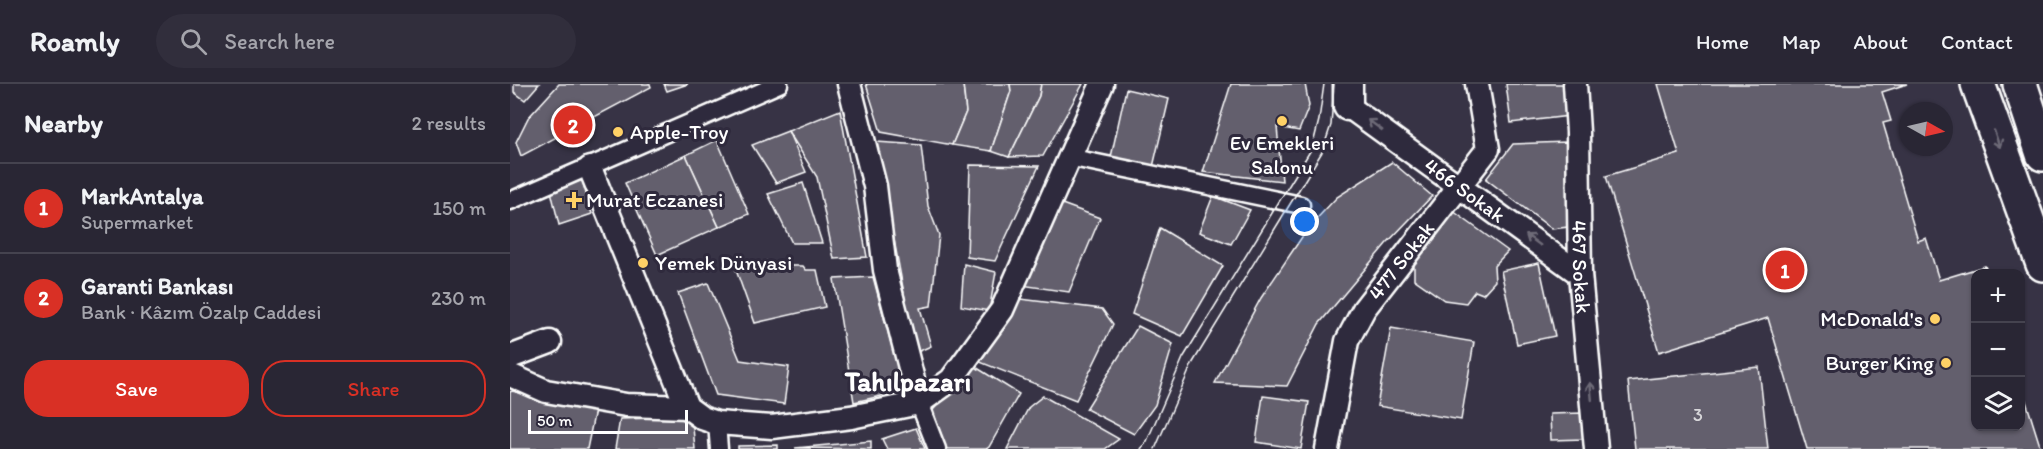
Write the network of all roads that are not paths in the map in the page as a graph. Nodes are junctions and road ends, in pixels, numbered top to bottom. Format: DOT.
graph roads {
  1 [pos="779,84"];
  2 [pos="849,84"];
  3 [pos="1102,84"];
  4 [pos="1477,84"];
  5 [pos="1575,84"];
  6 [pos="1978,84"];
  7 [pos="2020,84"];
  8 [pos="1348,95"];
  9 [pos="2043,154"];
  10 [pos="1068,157"];
  11 [pos="590,168"];
  12 [pos="1459,187"];
  13 [pos="510,201"];
  14 [pos="1301,205"];
  15 [pos="2043,264"];
  16 [pos="1580,274"];
  17 [pos="550,342"];
  18 [pos="510,357"];
  19 [pos="510,375"];
  20 [pos="919,403"];
  21 [pos="702,416"];
  22 [pos="719,449"];
  23 [pos="937,449"];
  24 [pos="1327,449"];
  25 [pos="1596,449"];
  1 -- 11 [label="street"];
  2 -- 20 [label="street"];
  3 -- 10 [label="street"];
  4 -- 12 [label="street, 477 Sokak"];
  5 -- 16 [label="street, 467 Sokak"];
  6 -- 15 [label="main road, one-way"];
  7 -- 9 [label="main road"];
  12 -- 8 [label="street, 466 Sokak, one-way"];
  10 -- 14 [label="street"];
  10 -- 20 [label="street"];
  11 -- 13 [label="street"];
  11 -- 21 [label="street"];
  16 -- 12 [label="street, 466 Sokak, one-way"];
  12 -- 24 [label="street, 477 Sokak"];
  25 -- 16 [label="street, 467 Sokak, one-way"];
  17 -- 18 [label="street"];
  19 -- 21 [label="street"];
  20 -- 21 [label="street"];
  20 -- 23 [label="street"];
  21 -- 22 [label="street"];
}
